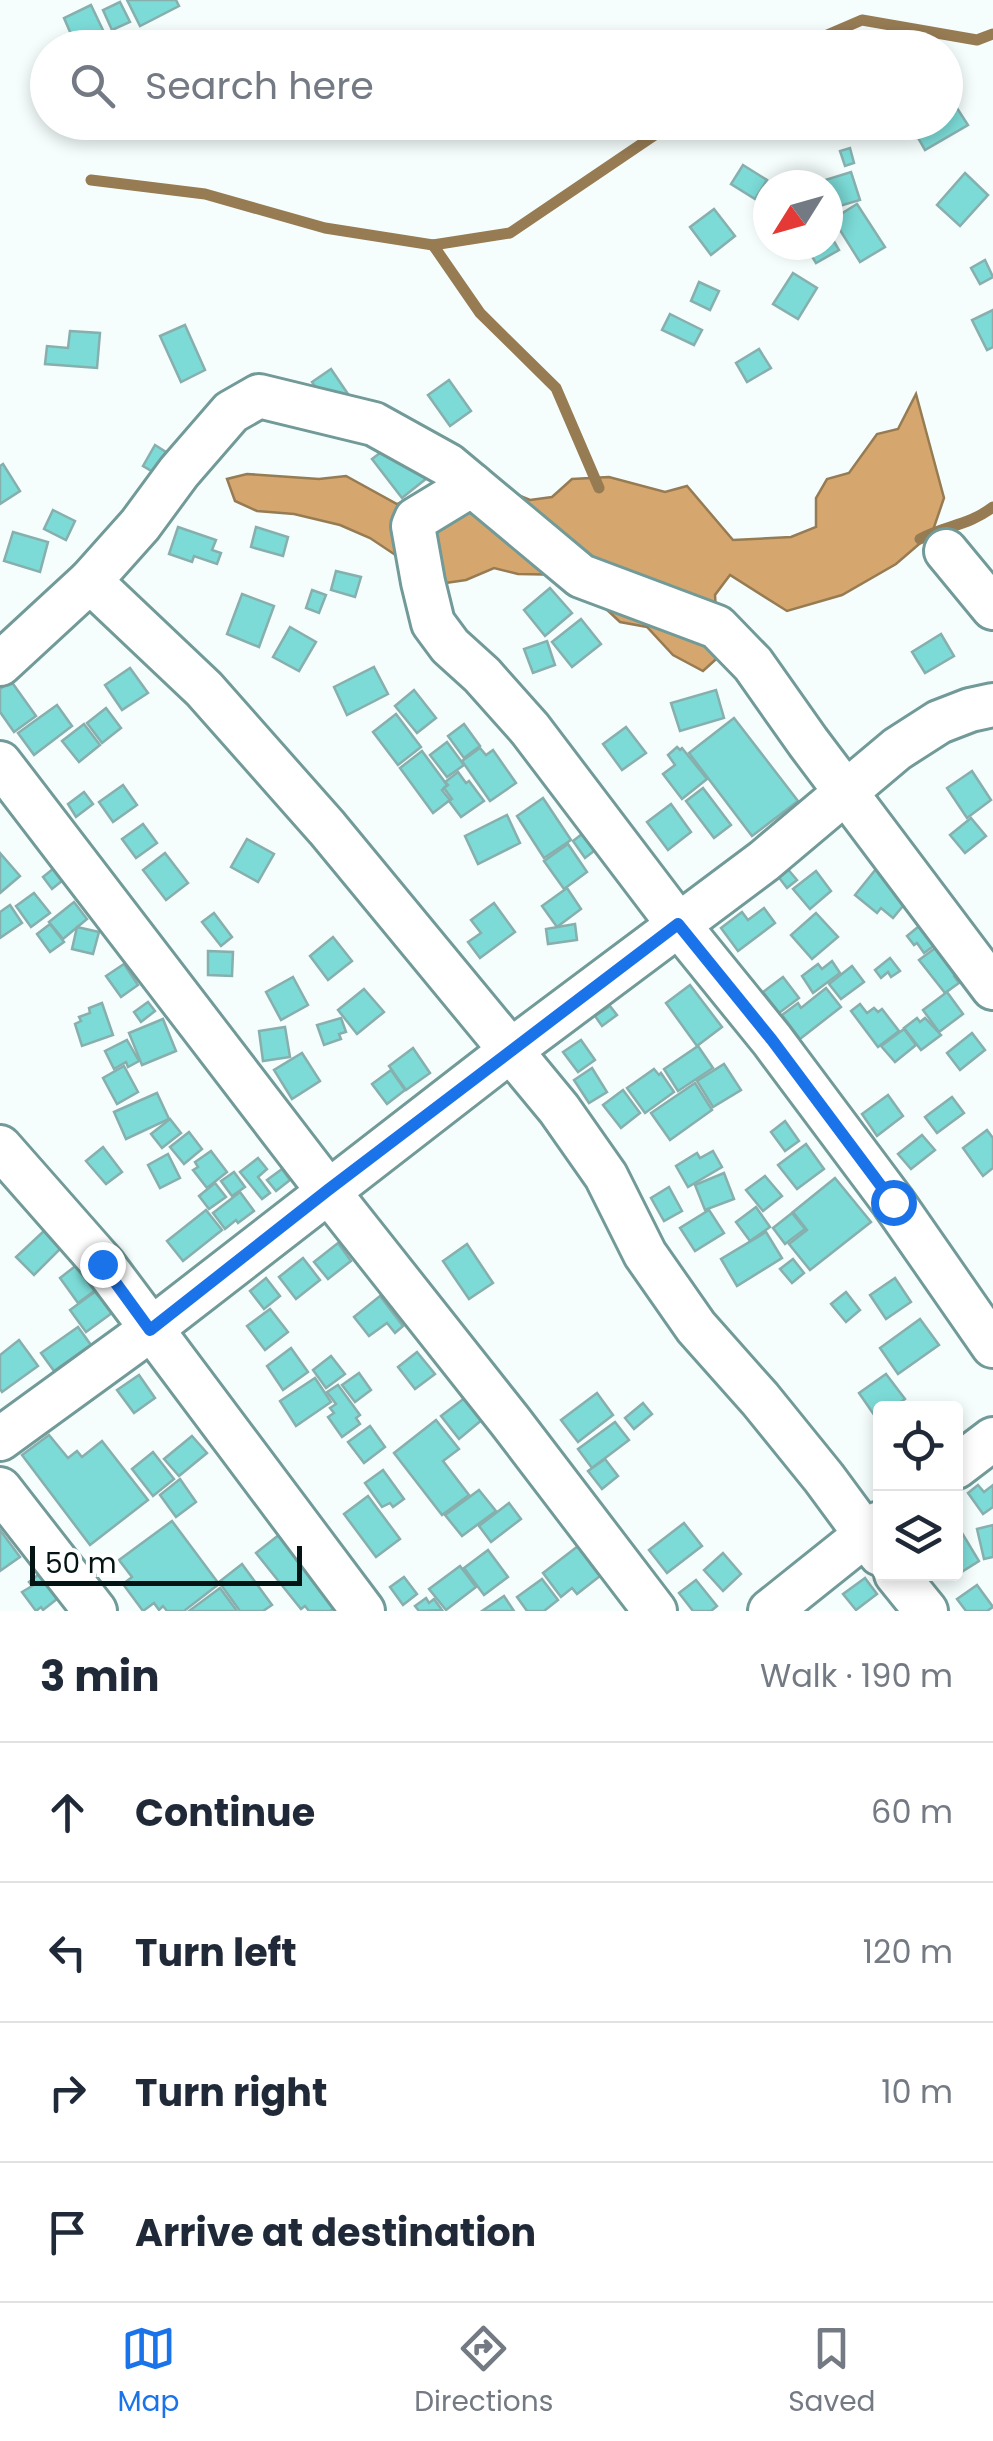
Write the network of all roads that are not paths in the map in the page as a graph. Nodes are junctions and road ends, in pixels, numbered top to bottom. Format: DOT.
graph roads {
  1 [pos="472,485"];
  2 [pos="946,552"];
  3 [pos="90,581"];
  4 [pos="993,608"];
  5 [pos="0,664"];
  6 [pos="993,705"];
  7 [pos="0,763"];
  8 [pos="846,793"];
  9 [pos="678,924"];
  10 [pos="993,988"];
  11 [pos="510,1051"];
  12 [pos="0,1147"];
  13 [pos="328,1190"];
  14 [pos="150,1330"];
  15 [pos="993,1346"];
  16 [pos="0,1439"];
  17 [pos="993,1439"];
  18 [pos="963,1462"];
  19 [pos="0,1489"];
  20 [pos="873,1536"];
  21 [pos="873,1539"];
  22 [pos="902,1581"];
  23 [pos="94,1611"];
  24 [pos="363,1611"];
  25 [pos="654,1611"];
  26 [pos="770,1611"];
  27 [pos="926,1611"];
  1 -- 3 [label="street"];
  1 -- 8 [label="street"];
  1 -- 9 [label="street"];
  2 -- 4 [label="street"];
  3 -- 5 [label="street"];
  3 -- 11 [label="street"];
  6 -- 8 [label="street"];
  7 -- 13 [label="street"];
  8 -- 9 [label="street"];
  8 -- 10 [label="street"];
  9 -- 11 [label="street"];
  9 -- 15 [label="street"];
  11 -- 13 [label="street"];
  11 -- 20 [label="street"];
  12 -- 14 [label="street"];
  13 -- 14 [label="street"];
  13 -- 25 [label="street"];
  14 -- 16 [label="street"];
  14 -- 24 [label="street"];
  17 -- 18 [label="street"];
  19 -- 23 [label="street"];
  21 -- 26 [label="street"];
  22 -- 27 [label="street"];
}
